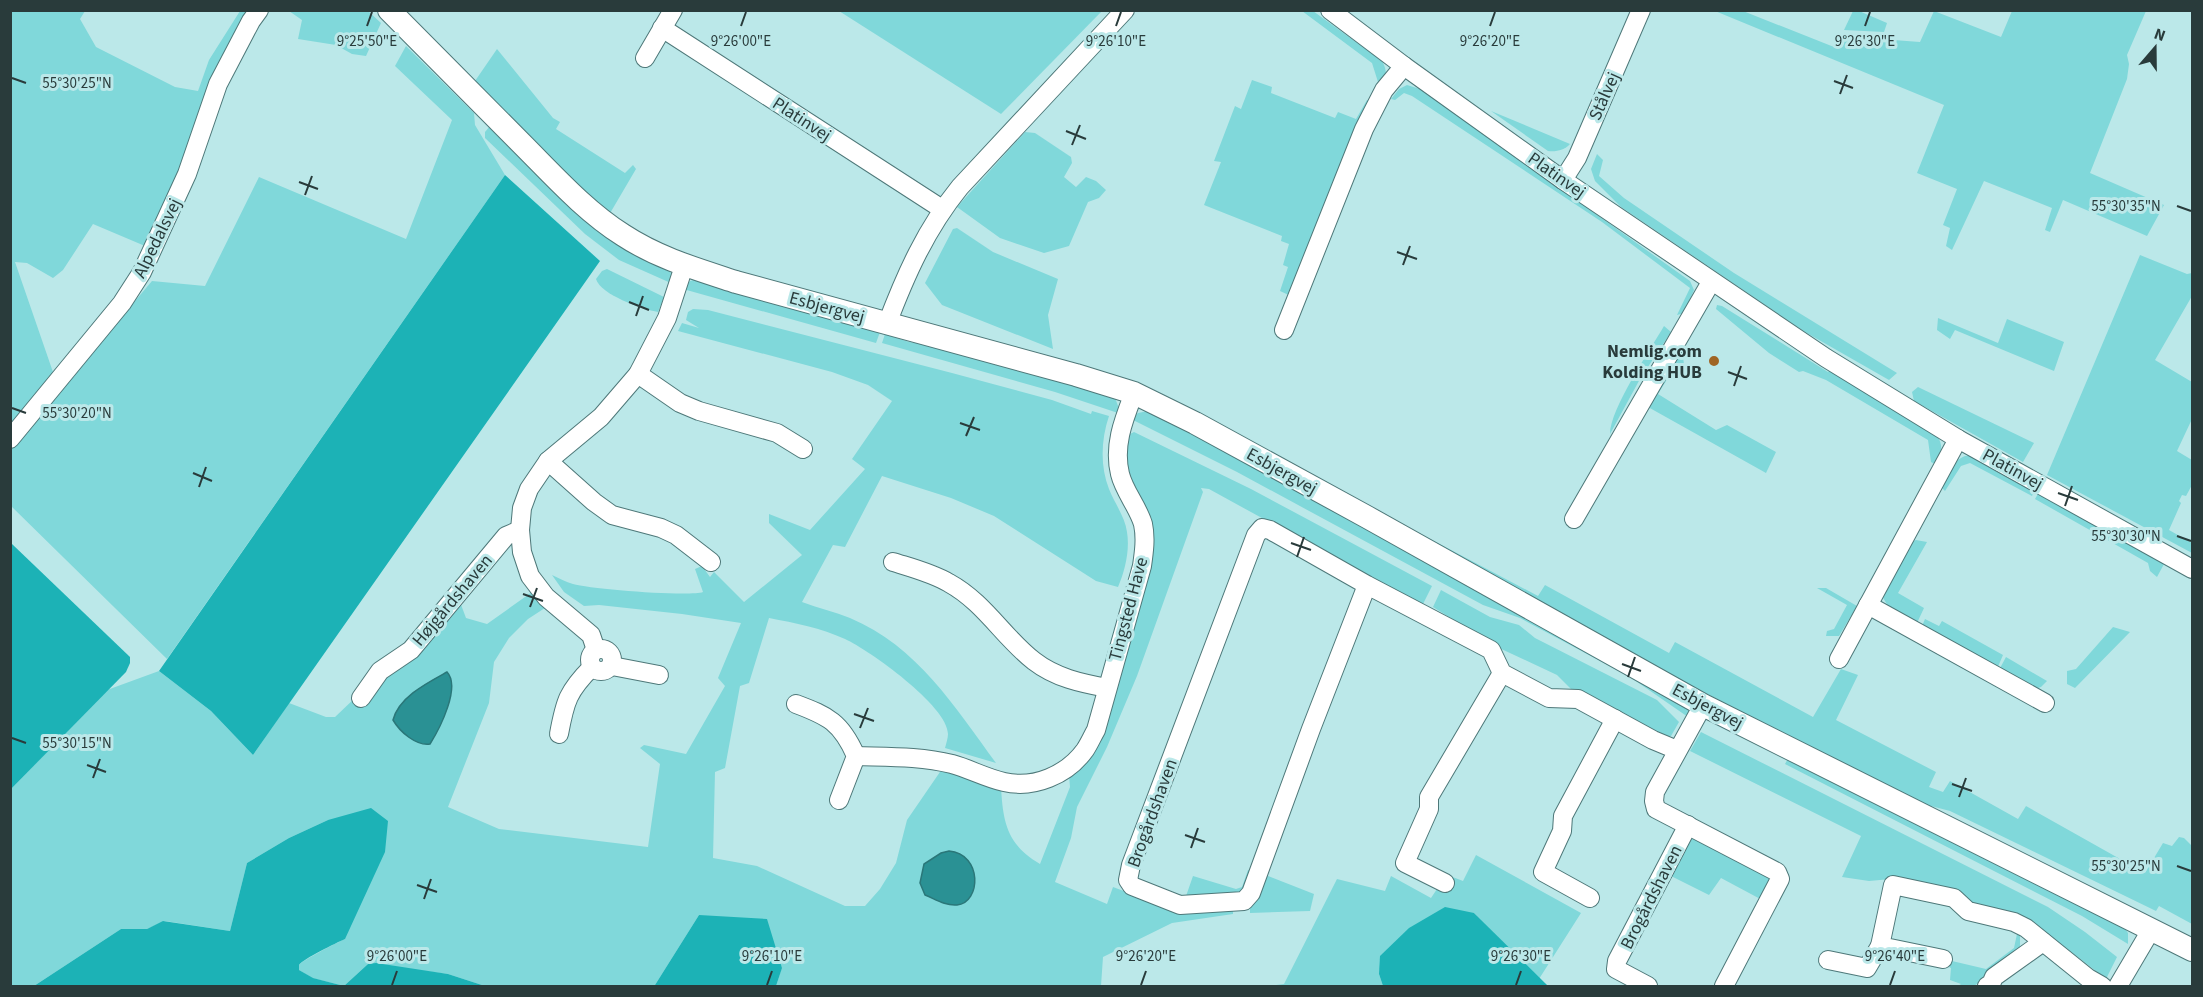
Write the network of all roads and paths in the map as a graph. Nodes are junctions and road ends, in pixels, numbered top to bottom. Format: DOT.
graph roads {
  1 [pos="258,10"];
  2 [pos="389,10"];
  3 [pos="673,10"];
  4 [pos="1125,10"];
  5 [pos="1330,10"];
  6 [pos="1641,10"];
  7 [pos="662,28"];
  8 [pos="645,58"];
  9 [pos="1404,66"];
  10 [pos="1563,180"];
  11 [pos="942,209"];
  12 [pos="684,266"];
  13 [pos="1711,282"];
  14 [pos="887,324"];
  15 [pos="1284,330"];
  16 [pos="638,374"];
  17 [pos="1134,393"];
  18 [pos="10,439"];
  19 [pos="1958,439"];
  20 [pos="803,449"];
  21 [pos="548,461"];
  22 [pos="1574,519"];
  23 [pos="520,530"];
  24 [pos="711,562"];
  25 [pos="893,562"];
  26 [pos="2193,569"];
  27 [pos="1367,585"];
  28 [pos="1868,605"];
  29 [pos="594,658"];
  30 [pos="1839,659"];
  31 [pos="1502,673"];
  32 [pos="659,675"];
  33 [pos="1107,688"];
  34 [pos="361,698"];
  35 [pos="2045,703"];
  36 [pos="796,704"];
  37 [pos="1704,705"];
  38 [pos="1615,719"];
  39 [pos="559,734"];
  40 [pos="1677,750"];
  41 [pos="856,756"];
  42 [pos="838,800"];
  43 [pos="1688,825"];
  44 [pos="1445,883"];
  45 [pos="1590,898"];
  46 [pos="2151,930"];
  47 [pos="2043,942"];
  48 [pos="1880,945"];
  49 [pos="2193,950"];
  50 [pos="1943,959"];
  51 [pos="1828,960"];
  52 [pos="1648,987"];
  53 [pos="1724,987"];
  54 [pos="1987,987"];
  55 [pos="2102,987"];
  56 [pos="2118,987"];
  1 -- 18 [label="street, Alpedalsvej"];
  2 -- 12 [label="main road, Esbjergvej"];
  3 -- 7 [label="street"];
  4 -- 11 [label="street"];
  5 -- 9 [label="street, Platinvej"];
  6 -- 10 [label="street, Stålvej"];
  7 -- 8 [label="street"];
  7 -- 11 [label="street, Platinvej"];
  9 -- 10 [label="street, Platinvej"];
  9 -- 15 [label="street"];
  10 -- 13 [label="street, Platinvej"];
  11 -- 14 [label="street"];
  12 -- 14 [label="main road, Esbjergvej"];
  12 -- 16 [label="street"];
  13 -- 19 [label="street, Platinvej"];
  13 -- 22 [label="street"];
  14 -- 17 [label="main road, Esbjergvej"];
  16 -- 20 [label="street"];
  16 -- 21 [label="street"];
  17 -- 33 [label="street, Tingsted Have"];
  17 -- 37 [label="main road, Esbjergvej"];
  19 -- 26 [label="street, Platinvej"];
  19 -- 28 [label="street"];
  21 -- 23 [label="street"];
  21 -- 24 [label="street"];
  23 -- 29 [label="street"];
  23 -- 34 [label="street, Højgårdshaven"];
  25 -- 33 [label="street"];
  27 -- 27 [label="street, Brogårdshaven"];
  27 -- 31 [label="street, Brogårdshaven"];
  28 -- 30 [label="street"];
  28 -- 35 [label="street"];
  29 -- 32 [label="street"];
  29 -- 39 [label="street"];
  31 -- 38 [label="street"];
  31 -- 44 [label="street"];
  33 -- 41 [label="street, Tingsted Have"];
  36 -- 41 [label="street"];
  37 -- 40 [label="street, Brogårdshaven"];
  37 -- 46 [label="main road, Esbjergvej"];
  38 -- 40 [label="street"];
  38 -- 45 [label="street"];
  40 -- 43 [label="street, Brogårdshaven"];
  41 -- 42 [label="street"];
  43 -- 52 [label="street, Brogårdshaven"];
  43 -- 53 [label="street, Brogårdshaven"];
  46 -- 49 [label="main road, Esbjergvej"];
  46 -- 56 [label="street"];
  47 -- 48 [label="street"];
  47 -- 54 [label="street"];
  47 -- 55 [label="street"];
  48 -- 50 [label="street"];
  48 -- 51 [label="street"];
}
